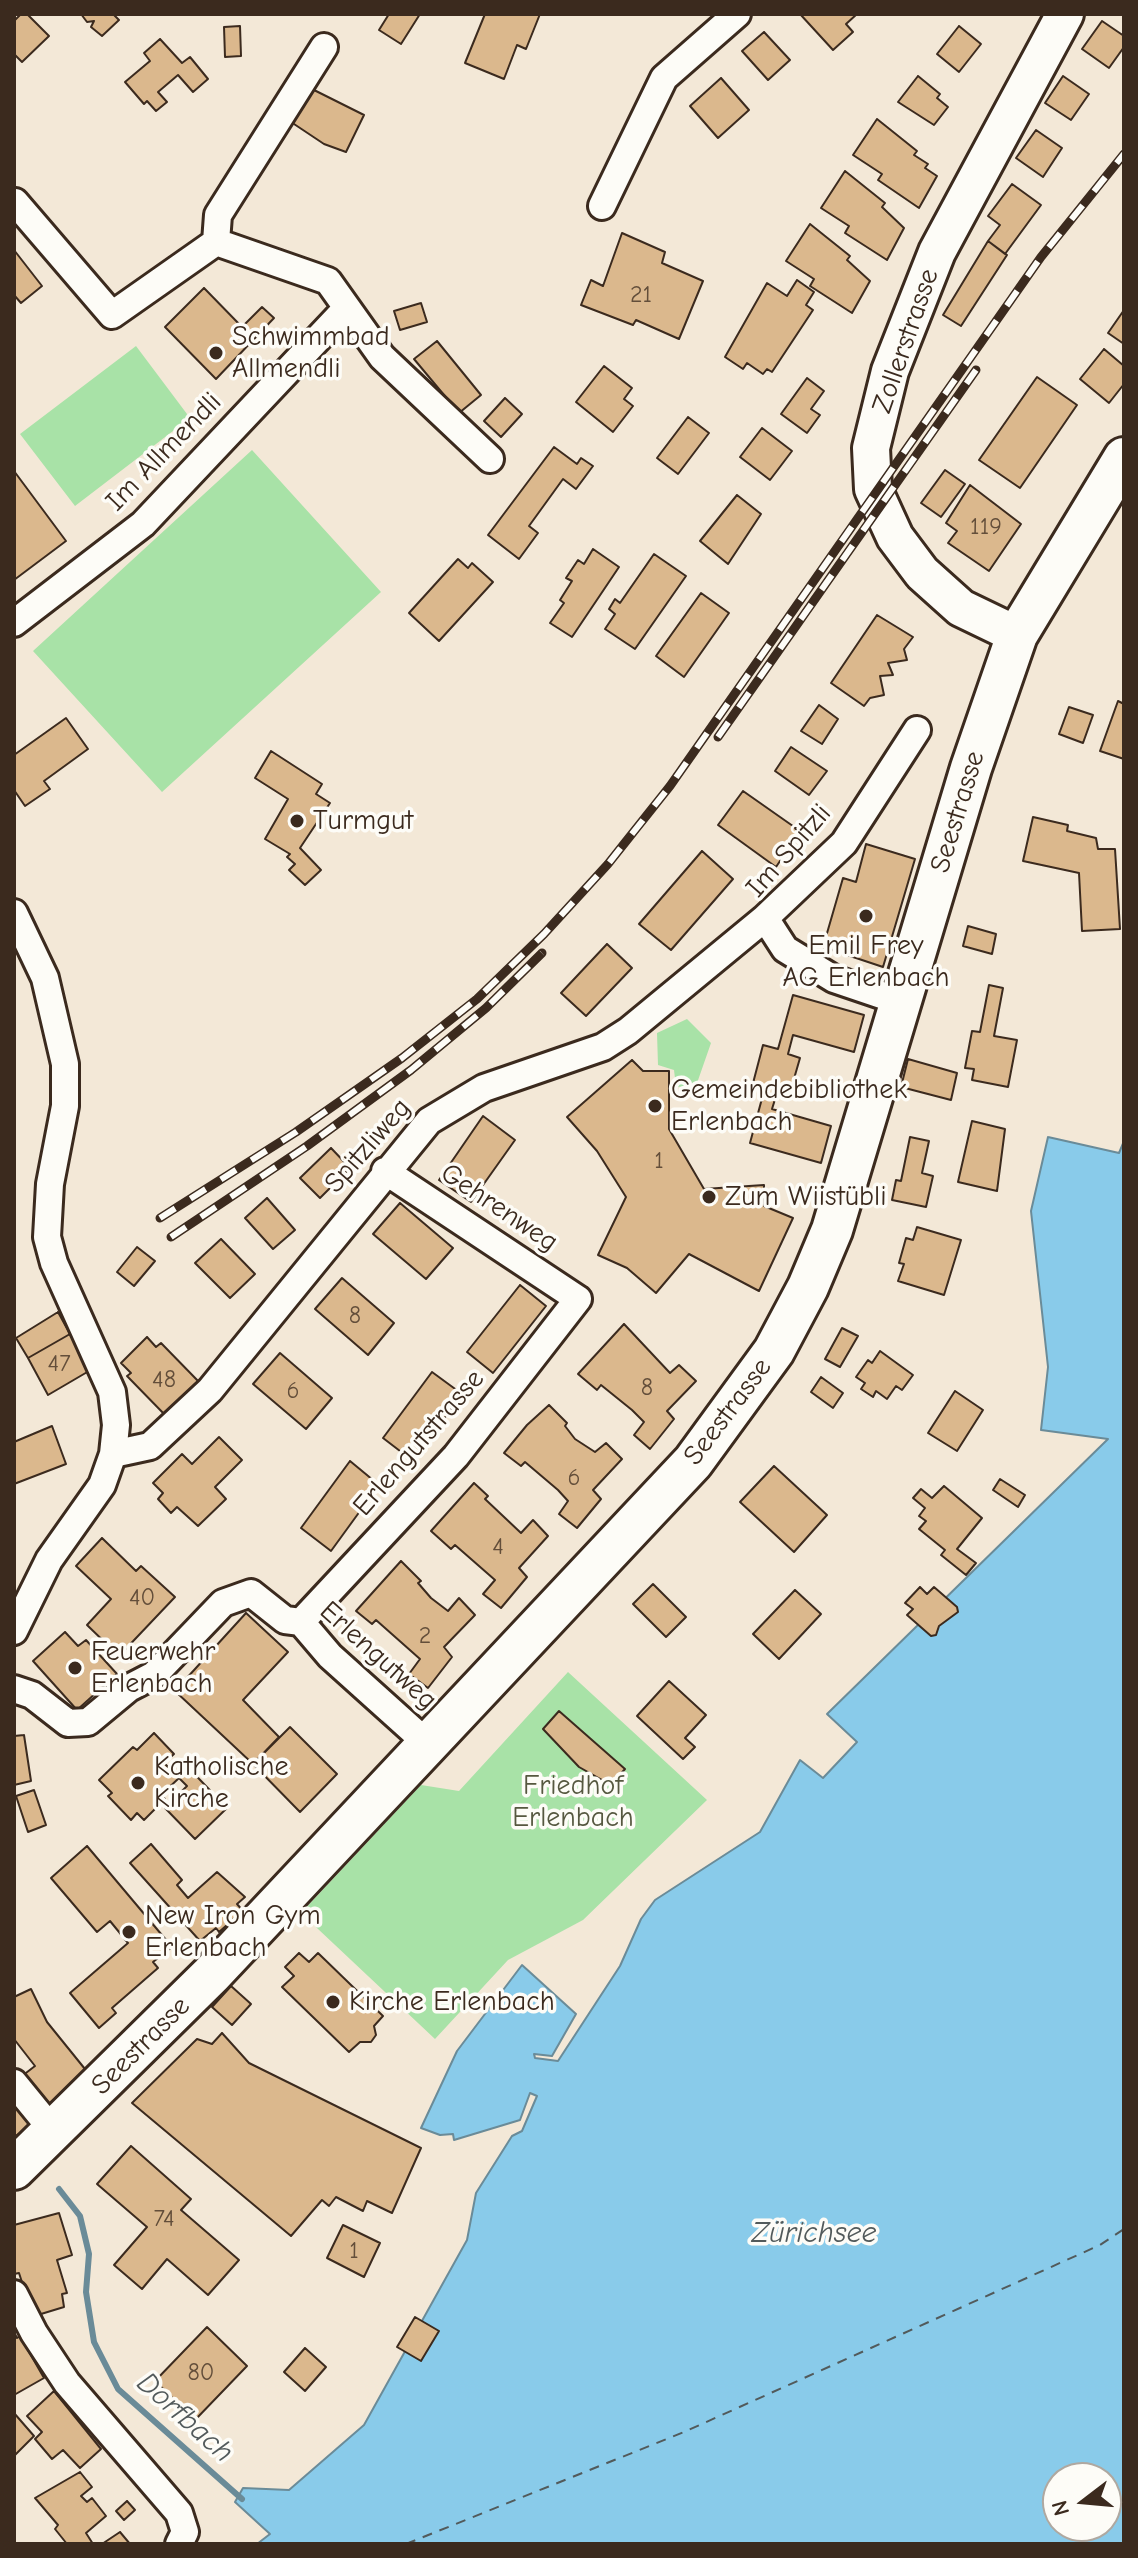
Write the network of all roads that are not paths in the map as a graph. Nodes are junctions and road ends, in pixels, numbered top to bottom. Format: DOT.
graph roads {
  1 [pos="737,14"];
  2 [pos="1065,14"];
  3 [pos="324,47"];
  4 [pos="15,202"];
  5 [pos="602,206"];
  6 [pos="216,242"];
  7 [pos="345,310"];
  8 [pos="1124,458"];
  9 [pos="490,459"];
  10 [pos="14,623"];
  11 [pos="1017,635"];
  12 [pos="917,730"];
  13 [pos="14,913"];
  14 [pos="765,918"];
  15 [pos="899,1001"];
  16 [pos="385,1171"];
  17 [pos="578,1299"];
  18 [pos="113,1454"];
  19 [pos="301,1622"];
  20 [pos="14,1631"];
  21 [pos="14,1689"];
  22 [pos="429,1745"];
  23 [pos="14,2083"];
  24 [pos="54,2132"];
  25 [pos="14,2169"];
  26 [pos="14,2294"];
  27 [pos="179,2544"];
  1 -- 5 [label="street"];
  2 -- 11 [label="street, Zollerstrasse"];
  3 -- 6 [label="street"];
  4 -- 6 [label="street"];
  6 -- 7 [label="street"];
  7 -- 9 [label="street"];
  7 -- 10 [label="street, Im Allmendli"];
  8 -- 11 [label="main road, Seestrasse"];
  11 -- 15 [label="main road, Seestrasse"];
  12 -- 14 [label="street, Im Spitzli"];
  13 -- 18 [label="street"];
  14 -- 15 [label="street, Im Spitzli"];
  14 -- 16 [label="street, Spitzliweg"];
  15 -- 22 [label="main road, Seestrasse"];
  16 -- 17 [label="street, Gehrenweg"];
  16 -- 18 [label="street, Spitzliweg"];
  17 -- 19 [label="street, Erlengutstrasse"];
  18 -- 20 [label="street"];
  19 -- 21 [label="street, Erlengutweg"];
  19 -- 22 [label="street, Erlengutweg"];
  22 -- 24 [label="main road, Seestrasse"];
  23 -- 24 [label="street"];
  24 -- 25 [label="main road, Seestrasse"];
  26 -- 27 [label="street"];
}
